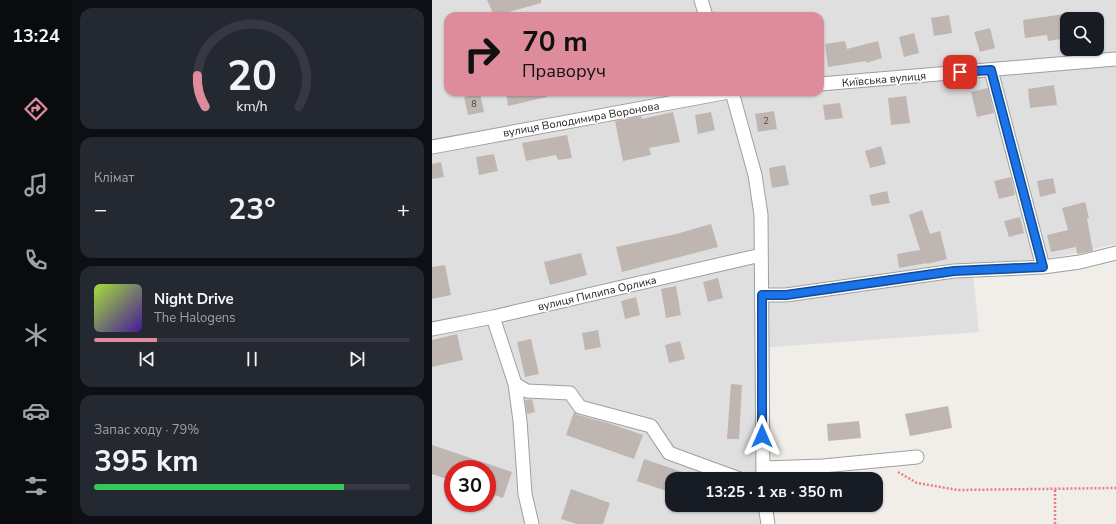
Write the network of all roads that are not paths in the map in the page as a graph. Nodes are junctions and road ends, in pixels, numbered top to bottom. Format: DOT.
graph roads {
  1 [pos="700,0"];
  2 [pos="704,12"];
  3 [pos="1116,59"];
  4 [pos="991,70"];
  5 [pos="824,84"];
  6 [pos="709,96"];
  7 [pos="732,96"];
  8 [pos="432,147"];
  9 [pos="1116,253"];
  10 [pos="761,255"];
  11 [pos="1043,267"];
  12 [pos="762,295"];
  13 [pos="493,317"];
  14 [pos="432,329"];
  15 [pos="514,384"];
  16 [pos="917,457"];
  17 [pos="721,472"];
  18 [pos="763,472"];
  19 [pos="771,472"];
  20 [pos="766,512"];
  21 [pos="532,524"];
  22 [pos="768,524"];
  1 -- 2 [label="street"];
  3 -- 4 [label="street, Київська вулиця"];
  4 -- 5 [label="street, Київська вулиця"];
  4 -- 11 [label="street"];
  6 -- 8 [label="street, вулиця Володимира Воронова"];
  7 -- 10 [label="street"];
  9 -- 11 [label="street"];
  10 -- 12 [label="street"];
  10 -- 13 [label="street, вулиця Пилипа Орлика"];
  11 -- 12 [label="street"];
  12 -- 18 [label="street"];
  13 -- 14 [label="street, вулиця Пилипа Орлика"];
  13 -- 15 [label="street"];
  15 -- 17 [label="street"];
  15 -- 21 [label="street"];
  16 -- 19 [label="street"];
  20 -- 22 [label="street"];
}
